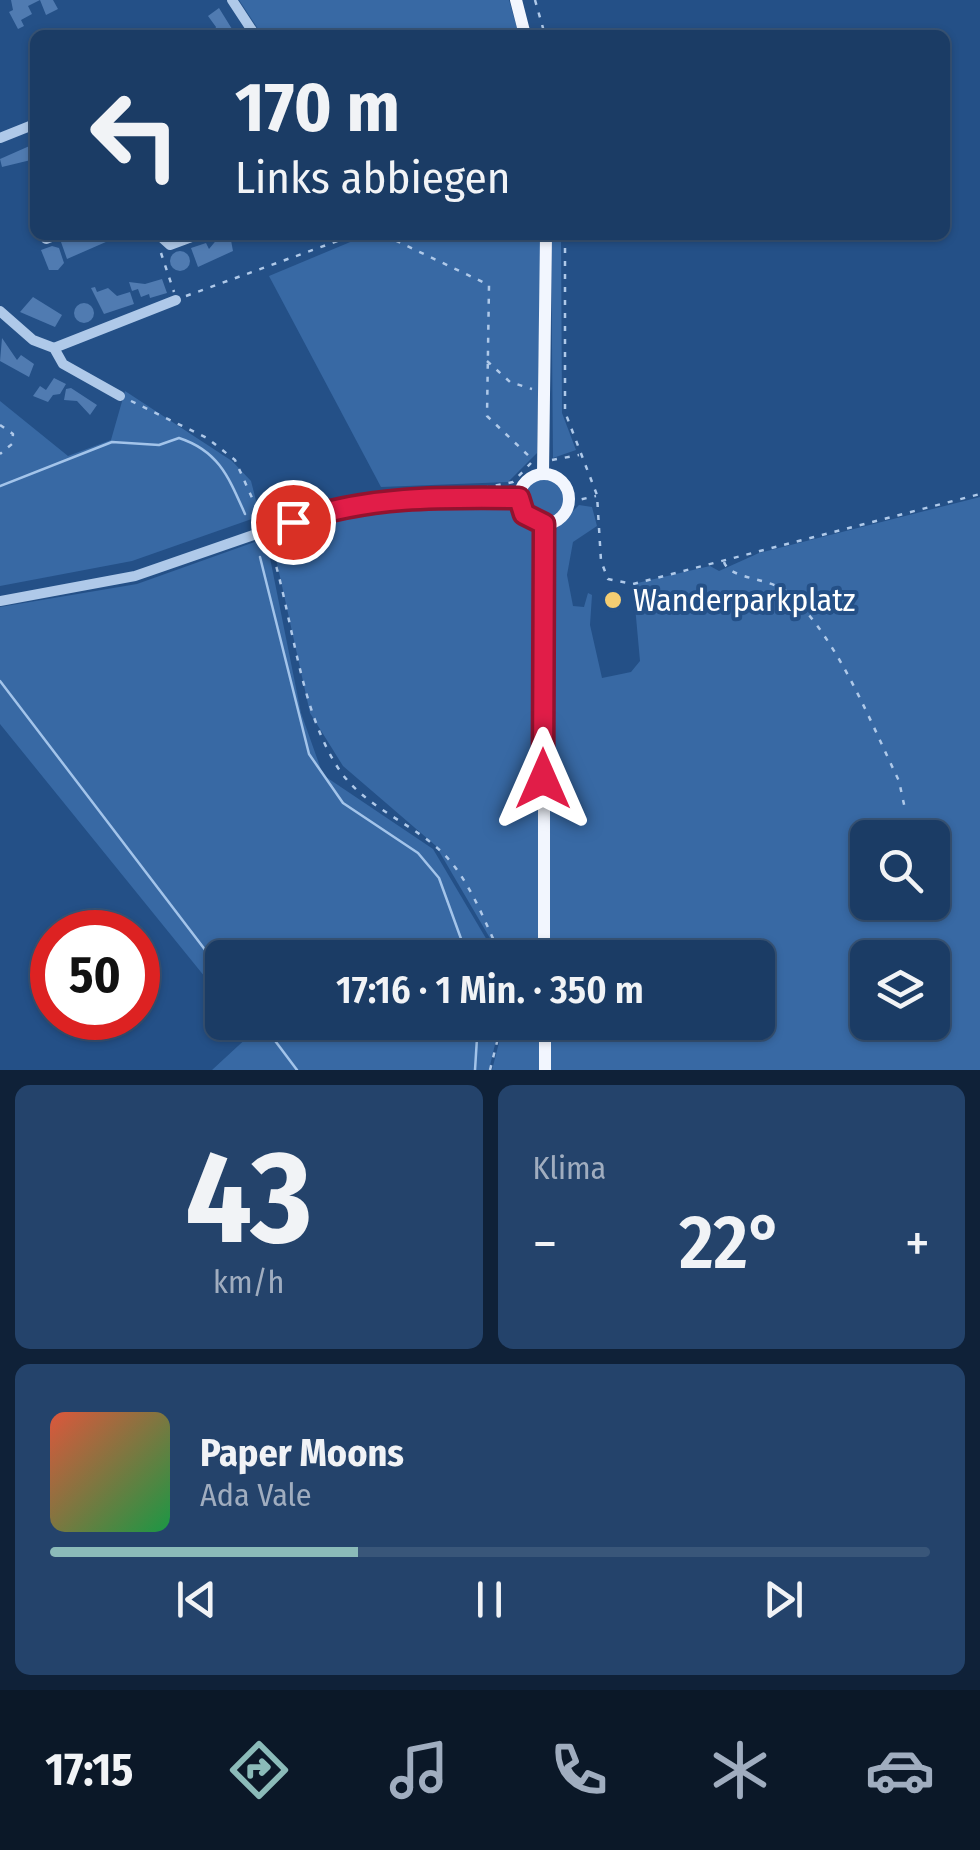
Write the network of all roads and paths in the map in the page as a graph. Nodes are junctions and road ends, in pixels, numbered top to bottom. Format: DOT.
graph roads {
  1 [pos="232,0"];
  2 [pos="516,0"];
  3 [pos="535,0"];
  4 [pos="250,30"];
  5 [pos="524,30"];
  6 [pos="543,30"];
  7 [pos="30,126"];
  8 [pos="0,138"];
  9 [pos="161,240"];
  10 [pos="340,240"];
  11 [pos="395,240"];
  12 [pos="546,240"];
  13 [pos="565,240"];
  14 [pos="176,300"];
  15 [pos="0,310"];
  16 [pos="54,348"];
  17 [pos="488,361"];
  18 [pos="536,390"];
  19 [pos="120,396"];
  20 [pos="0,425"];
  21 [pos="0,454"];
  22 [pos="580,454"];
  23 [pos="539,463"];
  24 [pos="980,494"];
  25 [pos="598,495"];
  26 [pos="519,498"];
  27 [pos="568,502"];
  28 [pos="544,524"];
  29 [pos="264,527"];
  30 [pos="724,560"];
  31 [pos="0,601"];
  32 [pos="906,808"];
  33 [pos="493,940"];
  34 [pos="544,940"];
  35 [pos="498,1040"];
  36 [pos="544,1040"];
  37 [pos="490,1070"];
  38 [pos="545,1070"];
  1 -- 4 [label="street"];
  2 -- 5 [label="main road"];
  3 -- 6 [label="path"];
  7 -- 8 [label="street"];
  9 -- 14 [label="path"];
  10 -- 14 [label="path"];
  11 -- 17 [label="path"];
  12 -- 23 [label="main road"];
  13 -- 22 [label="path"];
  14 -- 16 [label="street"];
  15 -- 16 [label="street"];
  16 -- 19 [label="street"];
  17 -- 18 [label="path"];
  17 -- 23 [label="path"];
  19 -- 29 [label="path"];
  20 -- 21 [label="path"];
  22 -- 23 [label="path"];
  22 -- 25 [label="path"];
  23 -- 26 [label="main road"];
  23 -- 27 [label="main road"];
  24 -- 30 [label="path"];
  25 -- 27 [label="path"];
  25 -- 30 [label="path"];
  26 -- 28 [label="main road"];
  26 -- 29 [label="street"];
  27 -- 28 [label="main road"];
  28 -- 34 [label="main road"];
  29 -- 31 [label="street"];
  29 -- 33 [label="path"];
  30 -- 32 [label="path"];
  35 -- 37 [label="path"];
  36 -- 38 [label="main road"];
}
